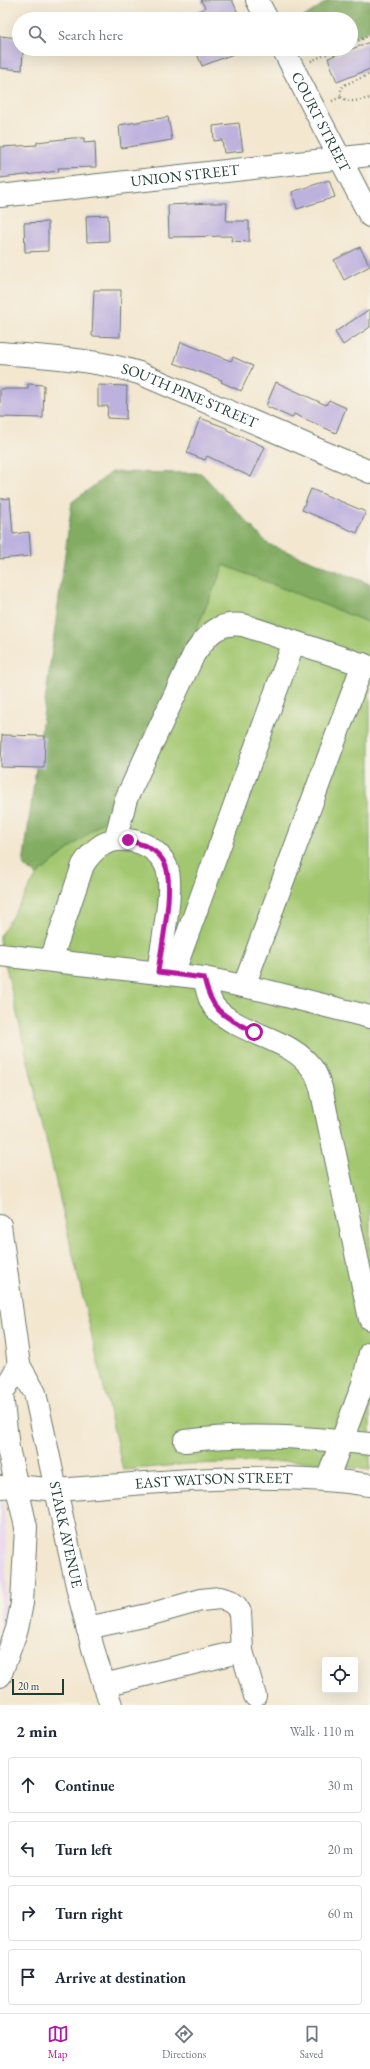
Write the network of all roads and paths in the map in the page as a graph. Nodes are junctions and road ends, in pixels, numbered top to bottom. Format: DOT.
graph roads {
  1 [pos="257,0"];
  2 [pos="263,12"];
  3 [pos="370,35"];
  4 [pos="358,41"];
  5 [pos="287,56"];
  6 [pos="322,56"];
  7 [pos="308,62"];
  8 [pos="370,74"];
  9 [pos="342,97"];
  10 [pos="370,98"];
  11 [pos="330,102"];
  12 [pos="370,155"];
  13 [pos="342,159"];
  14 [pos="0,196"];
  15 [pos="370,216"];
  16 [pos="0,353"];
  17 [pos="370,472"];
  18 [pos="294,642"];
  19 [pos="367,665"];
  20 [pos="116,840"];
  21 [pos="0,955"];
  22 [pos="51,960"];
  23 [pos="165,973"];
  24 [pos="204,978"];
  25 [pos="244,986"];
  26 [pos="370,1017"];
  27 [pos="1,1236"];
  28 [pos="370,1319"];
  29 [pos="370,1353"];
  30 [pos="19,1365"];
  31 [pos="186,1441"];
  32 [pos="342,1441"];
  33 [pos="370,1444"];
  34 [pos="327,1480"];
  35 [pos="370,1485"];
  36 [pos="8,1486"];
  37 [pos="56,1490"];
  38 [pos="87,1628"];
  39 [pos="242,1652"];
  40 [pos="3,1664"];
  41 [pos="108,1695"];
  42 [pos="255,1696"];
  1 -- 2 [label="street"];
  3 -- 4 [label="path"];
  5 -- 13 [label="street, COURT STREET"];
  6 -- 7 [label="path"];
  8 -- 9 [label="path"];
  9 -- 10 [label="path"];
  9 -- 11 [label="path"];
  12 -- 13 [label="street, UNION STREET"];
  13 -- 14 [label="street, UNION STREET"];
  13 -- 15 [label="street, COURT STREET"];
  16 -- 17 [label="street, SOUTH PINE STREET"];
  18 -- 19 [label="street"];
  18 -- 20 [label="street"];
  18 -- 23 [label="street"];
  19 -- 25 [label="street"];
  20 -- 22 [label="street"];
  20 -- 23 [label="street"];
  21 -- 22 [label="street"];
  22 -- 23 [label="street"];
  23 -- 24 [label="street"];
  24 -- 25 [label="street"];
  24 -- 28 [label="street"];
  25 -- 26 [label="street"];
  27 -- 30 [label="street"];
  29 -- 32 [label="street"];
  30 -- 36 [label="street"];
  30 -- 37 [label="street, STARK AVENUE"];
  31 -- 32 [label="street"];
  32 -- 33 [label="street"];
  32 -- 34 [label="street"];
  34 -- 35 [label="street, EAST WATSON STREET"];
  34 -- 37 [label="street, EAST WATSON STREET"];
  36 -- 37 [label="street, EAST WATSON STREET"];
  36 -- 40 [label="street"];
  37 -- 38 [label="street, STARK AVENUE"];
  38 -- 39 [label="street"];
  38 -- 41 [label="street, STARK AVENUE"];
  39 -- 41 [label="street"];
  39 -- 42 [label="street"];
}
